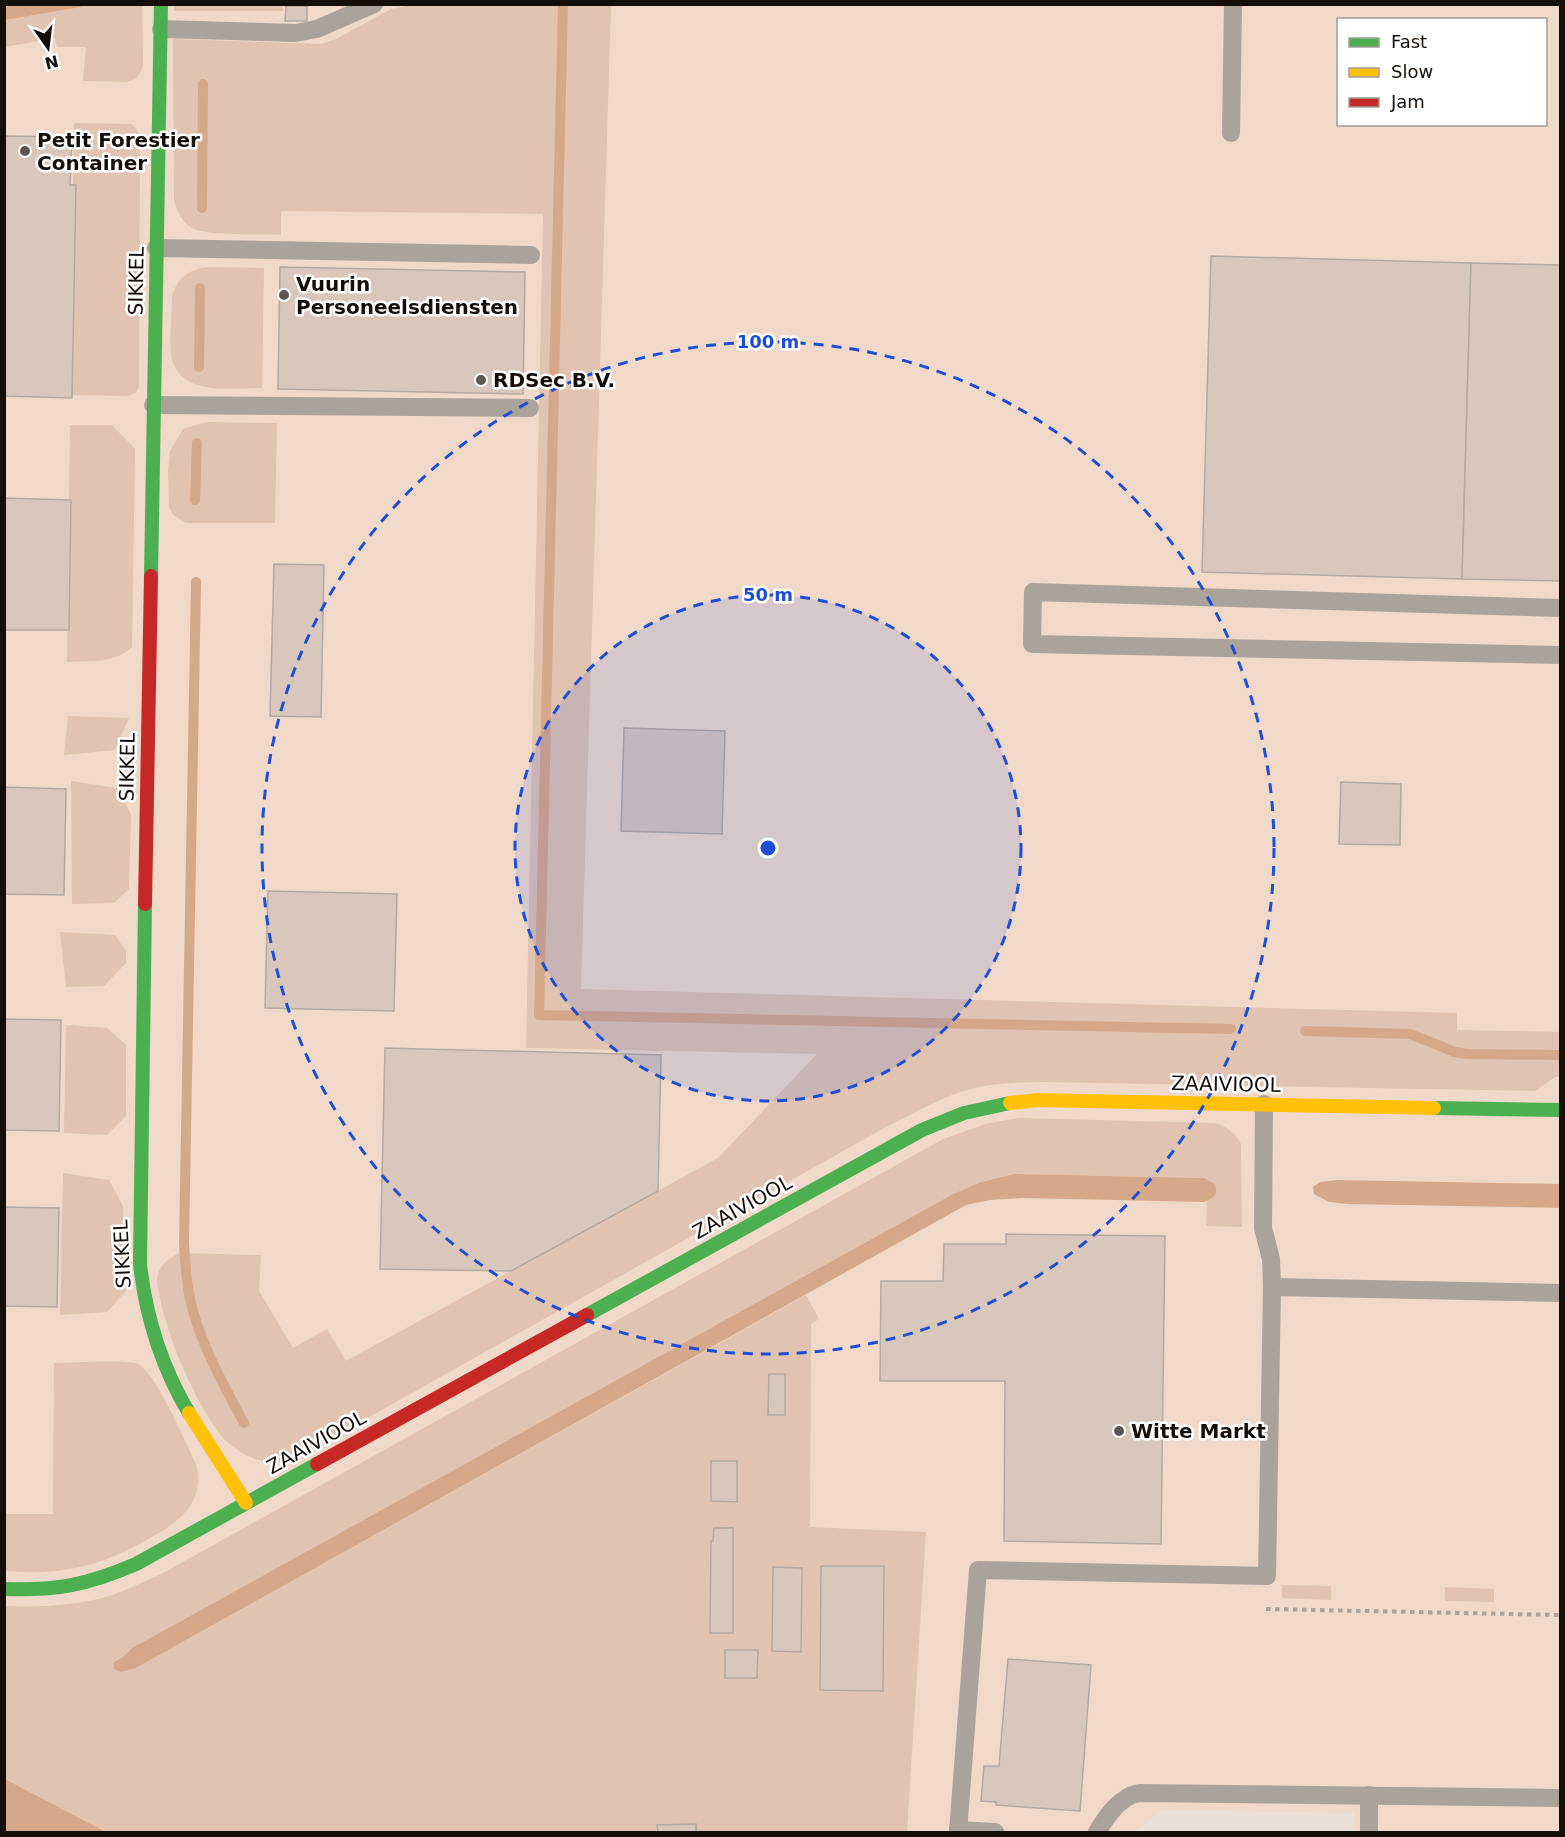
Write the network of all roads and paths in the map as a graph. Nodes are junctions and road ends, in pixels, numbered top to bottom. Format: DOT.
graph roads {
  1 [pos="161,4"];
  2 [pos="374,4"];
  3 [pos="1233,4"];
  4 [pos="160,29"];
  5 [pos="1231,133"];
  6 [pos="156,248"];
  7 [pos="531,255"];
  8 [pos="153,405"];
  9 [pos="530,408"];
  10 [pos="1560,608"];
  11 [pos="1560,655"];
  12 [pos="1264,1104"];
  13 [pos="1560,1110"];
  14 [pos="1272,1287"];
  15 [pos="1560,1293"];
  16 [pos="246,1503"];
  17 [pos="4,1589"];
  18 [pos="1266,1609"];
  19 [pos="1560,1615"];
  20 [pos="1369,1796"];
  21 [pos="1560,1798"];
  22 [pos="958,1831"];
  23 [pos="995,1833"];
  24 [pos="1097,1833"];
  25 [pos="1369,1833"];
  1 -- 4 [label="street, SIKKEL"];
  2 -- 4 [label="lane"];
  3 -- 5 [label="lane"];
  4 -- 6 [label="street, SIKKEL"];
  6 -- 7 [label="lane"];
  6 -- 8 [label="street, SIKKEL"];
  8 -- 9 [label="lane"];
  8 -- 16 [label="street, SIKKEL"];
  10 -- 11 [label="lane"];
  12 -- 13 [label="street, ZAAIVIOOL"];
  12 -- 14 [label="lane"];
  12 -- 16 [label="street, ZAAIVIOOL"];
  14 -- 15 [label="lane"];
  14 -- 22 [label="lane"];
  16 -- 17 [label="street, ZAAIVIOOL"];
  18 -- 19 [label="path"];
  20 -- 21 [label="lane"];
  20 -- 24 [label="lane"];
  20 -- 25 [label="lane"];
  22 -- 23 [label="lane"];
}
